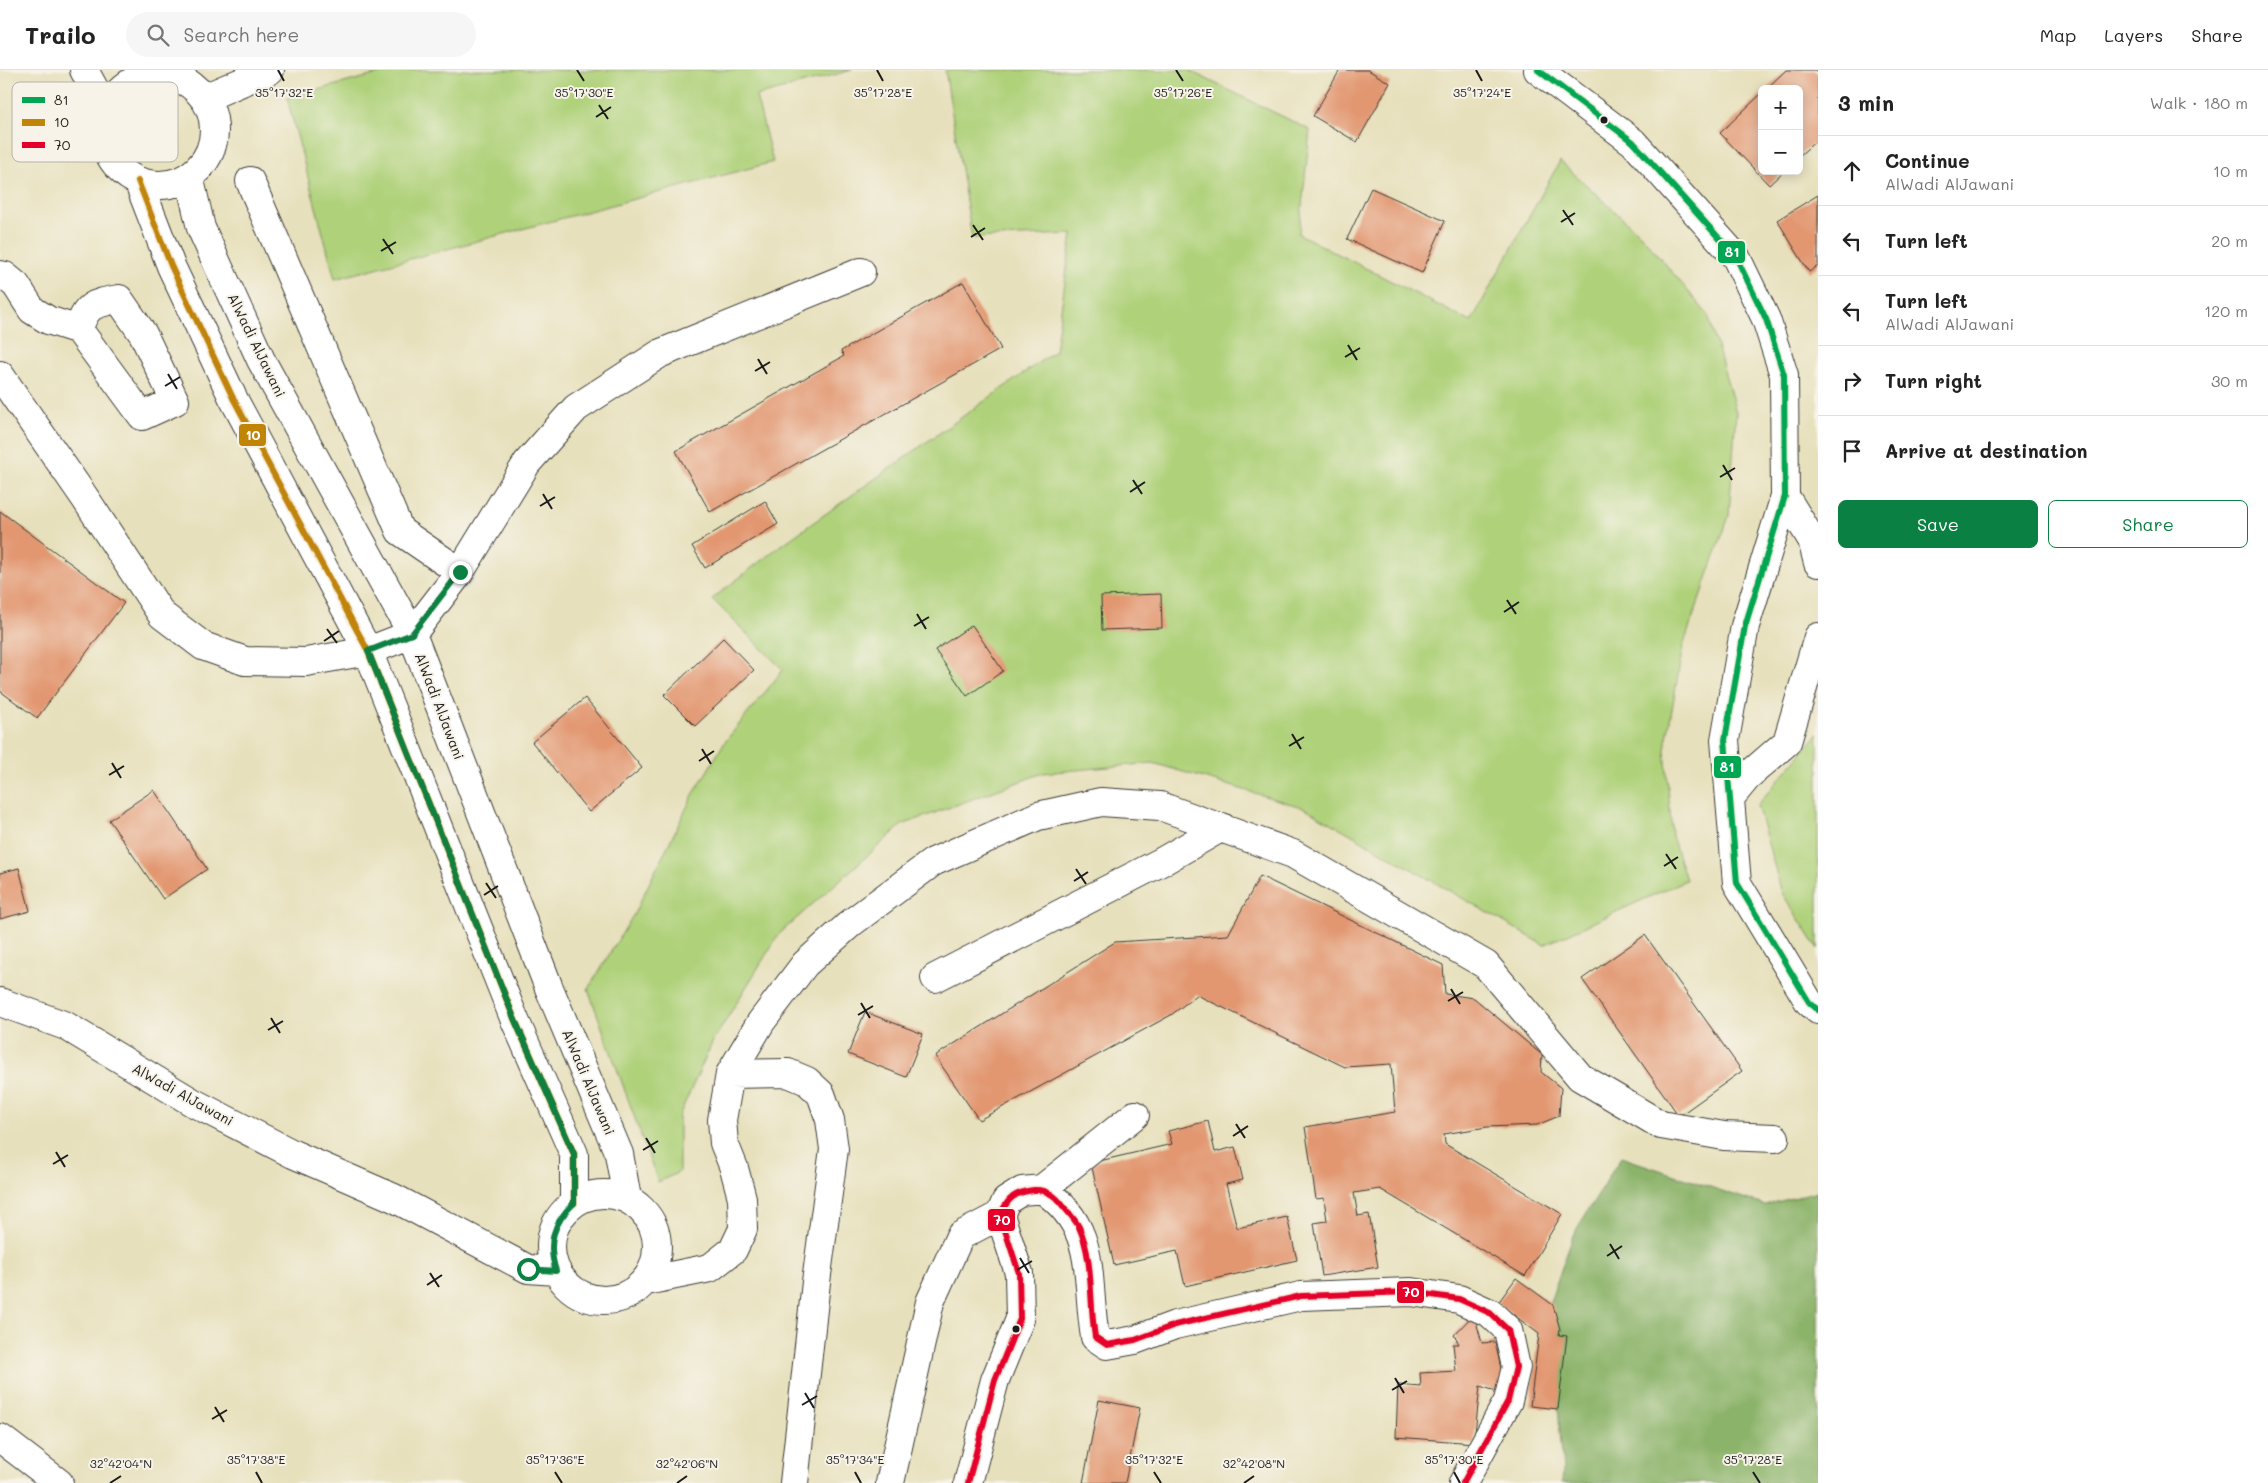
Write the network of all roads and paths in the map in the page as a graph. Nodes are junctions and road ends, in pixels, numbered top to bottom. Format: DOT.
graph roads {
  1 [pos="84,70"];
  2 [pos="270,70"];
  3 [pos="1538,70"];
  4 [pos="134,75"];
  5 [pos="91,82"];
  6 [pos="204,98"];
  7 [pos="115,162"];
  8 [pos="189,176"];
  9 [pos="138,181"];
  10 [pos="250,181"];
  11 [pos="861,272"];
  12 [pos="0,275"];
  13 [pos="79,330"];
  14 [pos="0,375"];
  15 [pos="1785,496"];
  16 [pos="1818,563"];
  17 [pos="460,572"];
  18 [pos="412,634"];
  19 [pos="1818,636"];
  20 [pos="368,651"];
  21 [pos="1730,798"];
  22 [pos="1222,827"];
  23 [pos="935,978"];
  24 [pos="0,1002"];
  25 [pos="1818,1010"];
  26 [pos="730,1074"];
  27 [pos="1135,1115"];
  28 [pos="1775,1138"];
  29 [pos="1042,1189"];
  30 [pos="627,1198"];
  31 [pos="574,1203"];
  32 [pos="1000,1215"];
  33 [pos="556,1271"];
  34 [pos="646,1281"];
  35 [pos="0,1438"];
  36 [pos="59,1483"];
  37 [pos="794,1483"];
  38 [pos="890,1483"];
  39 [pos="968,1483"];
  40 [pos="1463,1483"];
  1 -- 5 [label="street"];
  2 -- 6 [label="street"];
  3 -- 15 [label="street"];
  4 -- 6 [label="street"];
  6 -- 8 [label="street"];
  7 -- 9 [label="street"];
  8 -- 9 [label="street"];
  8 -- 18 [label="street, AlWadi AlJawani"];
  9 -- 20 [label="street"];
  10 -- 17 [label="street"];
  11 -- 17 [label="street"];
  12 -- 13 [label="street"];
  14 -- 20 [label="street"];
  15 -- 16 [label="street"];
  15 -- 21 [label="street"];
  17 -- 18 [label="street"];
  18 -- 20 [label="street"];
  18 -- 30 [label="street, AlWadi AlJawani"];
  19 -- 21 [label="street"];
  20 -- 31 [label="street"];
  21 -- 25 [label="street"];
  22 -- 23 [label="street"];
  22 -- 26 [label="street"];
  22 -- 28 [label="street"];
  24 -- 33 [label="street, AlWadi AlJawani"];
  26 -- 34 [label="street"];
  26 -- 37 [label="street"];
  27 -- 29 [label="street"];
  29 -- 32 [label="street"];
  29 -- 40 [label="street"];
  30 -- 31 [label="street"];
  30 -- 34 [label="street"];
  31 -- 33 [label="street"];
  32 -- 38 [label="street"];
  32 -- 39 [label="street"];
  33 -- 34 [label="street"];
  35 -- 36 [label="street"];
}
